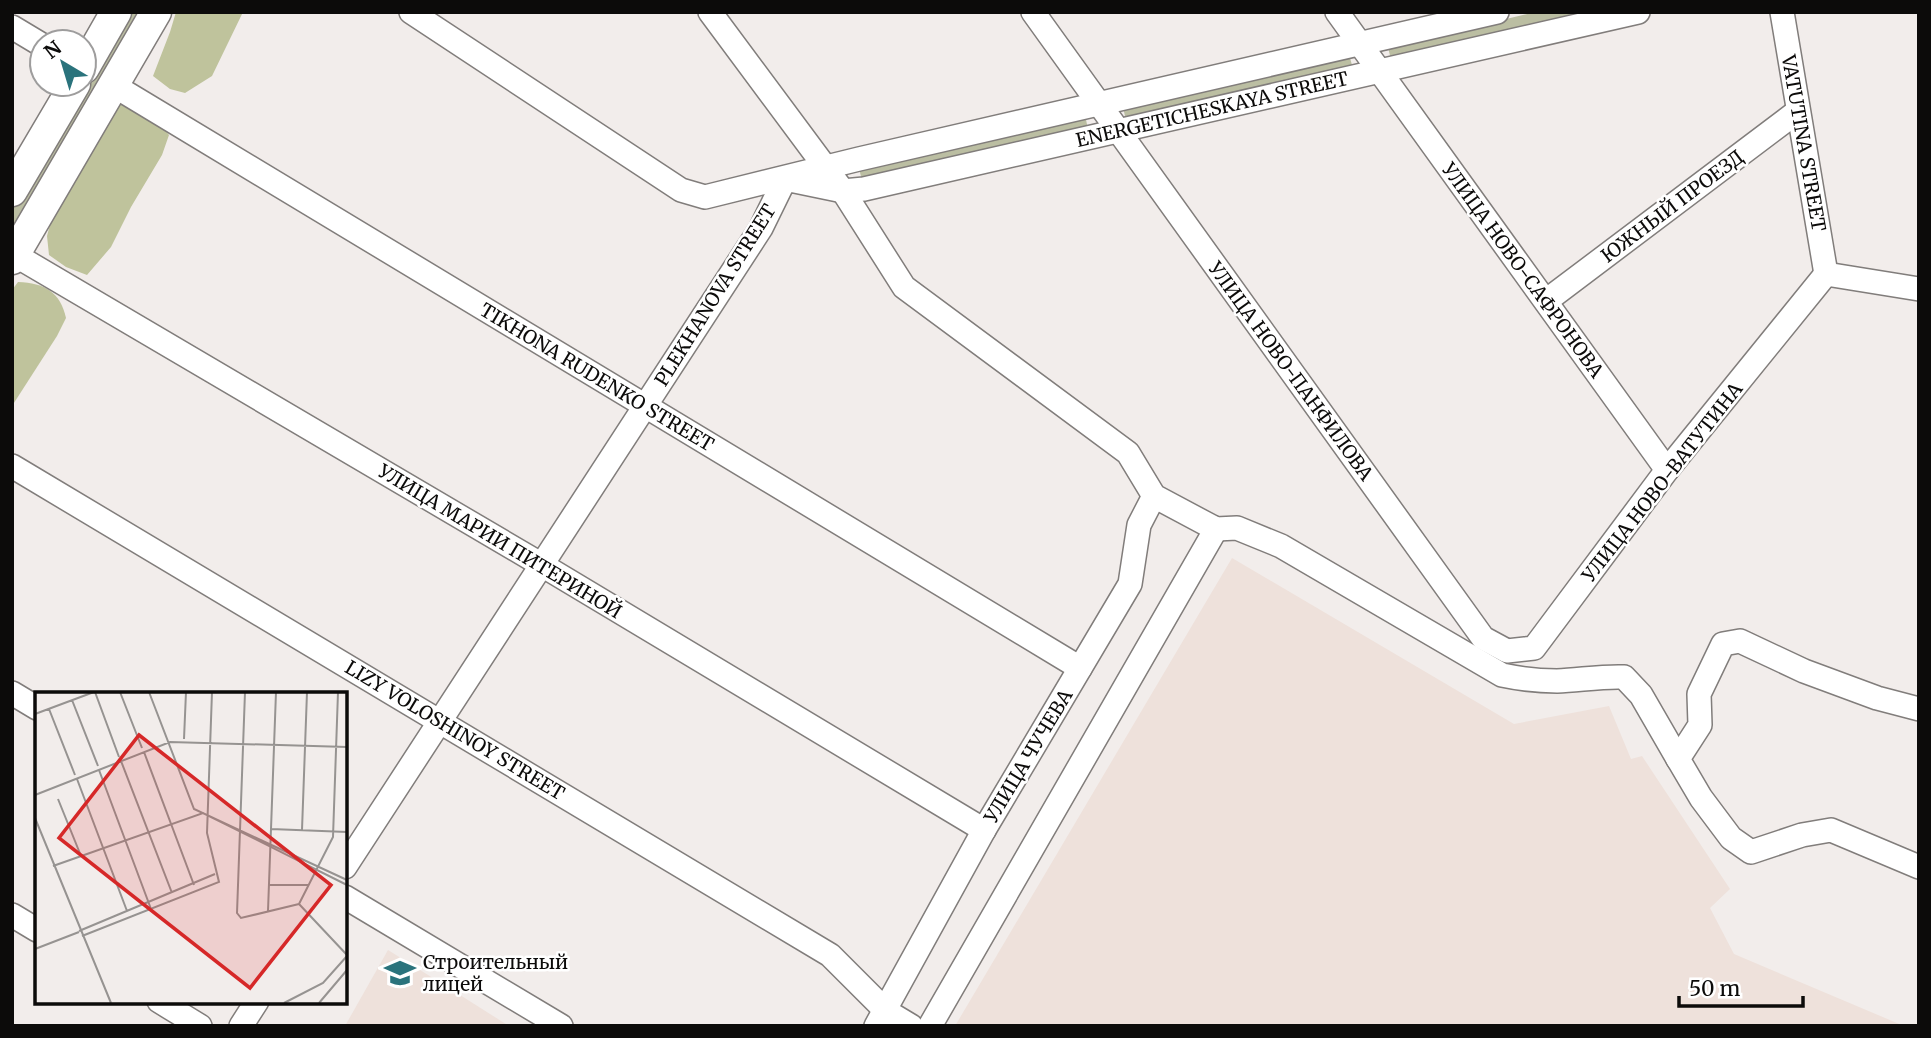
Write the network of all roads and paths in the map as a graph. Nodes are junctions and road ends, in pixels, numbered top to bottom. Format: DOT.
graph roads {
  1 [pos="116,12"];
  2 [pos="156,12"];
  3 [pos="411,12"];
  4 [pos="710,12"];
  5 [pos="1032,12"];
  6 [pos="1337,12"];
  7 [pos="1497,12"];
  8 [pos="1638,12"];
  9 [pos="1782,12"];
  10 [pos="12,27"];
  11 [pos="28,37"];
  12 [pos="1360,43"];
  13 [pos="98,44"];
  14 [pos="1380,70"];
  15 [pos="113,85"];
  16 [pos="67,98"];
  17 [pos="1099,104"];
  18 [pos="1798,111"];
  19 [pos="1119,130"];
  20 [pos="824,168"];
  21 [pos="785,179"];
  22 [pos="12,191"];
  23 [pos="843,191"];
  24 [pos="14,257"];
  25 [pos="1826,274"];
  26 [pos="1919,289"];
  27 [pos="1546,301"];
  28 [pos="646,406"];
  29 [pos="12,466"];
  30 [pos="1667,470"];
  31 [pos="1154,496"];
  32 [pos="1216,529"];
  33 [pos="542,565"];
  34 [pos="1483,638"];
  35 [pos="1080,668"];
  36 [pos="12,693"];
  37 [pos="35,707"];
  38 [pos="1919,709"];
  39 [pos="440,721"];
  40 [pos="1678,759"];
  41 [pos="984,830"];
  42 [pos="346,865"];
  43 [pos="1919,867"];
  44 [pos="346,898"];
  45 [pos="12,915"];
  46 [pos="35,929"];
  47 [pos="162,1003"];
  48 [pos="256,1003"];
  49 [pos="881,1018"];
  50 [pos="200,1026"];
  51 [pos="241,1026"];
  52 [pos="561,1026"];
  53 [pos="911,1026"];
  54 [pos="930,1026"];
  1 -- 13 [label="main road"];
  2 -- 15 [label="main road"];
  3 -- 21 [label="street, ENERGETICHESKAYA STREET"];
  4 -- 20 [label="street"];
  5 -- 17 [label="street, УЛИЦА НОВО-ПАНФИЛОВА"];
  6 -- 12 [label="street, УЛИЦА НОВО-САФРОНОВА"];
  7 -- 12 [label="street, ENERGETICHESKAYA STREET"];
  8 -- 14 [label="street, ENERGETICHESKAYA STREET"];
  9 -- 18 [label="street, VATUTINA STREET"];
  10 -- 11 [label="street"];
  12 -- 14 [label="street, УЛИЦА НОВО-САФРОНОВА"];
  12 -- 17 [label="street, ENERGETICHESKAYA STREET"];
  14 -- 19 [label="street, ENERGETICHESKAYA STREET"];
  14 -- 27 [label="street, УЛИЦА НОВО-САФРОНОВА"];
  15 -- 24 [label="main road"];
  15 -- 28 [label="street, TIKHONA RUDENKO STREET"];
  16 -- 22 [label="main road"];
  17 -- 19 [label="street, УЛИЦА НОВО-ПАНФИЛОВА"];
  17 -- 20 [label="street, ENERGETICHESKAYA STREET"];
  18 -- 25 [label="street, VATUTINA STREET"];
  18 -- 27 [label="street, ЮЖНЫЙ ПРОЕЗД"];
  19 -- 23 [label="street, ENERGETICHESKAYA STREET"];
  19 -- 34 [label="street, УЛИЦА НОВО-ПАНФИЛОВА"];
  20 -- 21 [label="street, ENERGETICHESKAYA STREET"];
  20 -- 23 [label="street"];
  21 -- 23 [label="street, ENERGETICHESKAYA STREET"];
  21 -- 28 [label="street, PLEKHANOVA STREET"];
  23 -- 31 [label="street"];
  24 -- 33 [label="street, УЛИЦА МАРИИ ПИТЕРИНОЙ"];
  25 -- 26 [label="street"];
  25 -- 30 [label="street, УЛИЦА НОВО-ВАТУТИНА"];
  27 -- 30 [label="street, УЛИЦА НОВО-САФРОНОВА"];
  28 -- 33 [label="street, PLEKHANOVA STREET"];
  28 -- 35 [label="street, TIKHONA RUDENKO STREET"];
  29 -- 39 [label="street, LIZY VOLOSHINOY STREET"];
  30 -- 34 [label="street, УЛИЦА НОВО-ВАТУТИНА"];
  31 -- 32 [label="street"];
  31 -- 35 [label="street, УЛИЦА ЧУЧЕВА"];
  32 -- 40 [label="street"];
  32 -- 54 [label="street"];
  33 -- 39 [label="street, PLEKHANOVA STREET"];
  33 -- 41 [label="street, УЛИЦА МАРИИ ПИТЕРИНОЙ"];
  35 -- 41 [label="street, УЛИЦА ЧУЧЕВА"];
  36 -- 37 [label="street"];
  38 -- 40 [label="street"];
  39 -- 42 [label="street, PLEKHANOVA STREET"];
  39 -- 49 [label="street, LIZY VOLOSHINOY STREET"];
  40 -- 43 [label="street"];
  41 -- 49 [label="street, УЛИЦА ЧУЧЕВА"];
  44 -- 52 [label="street"];
  45 -- 46 [label="street"];
  47 -- 50 [label="street"];
  48 -- 51 [label="street"];
  49 -- 53 [label="street"];
}
